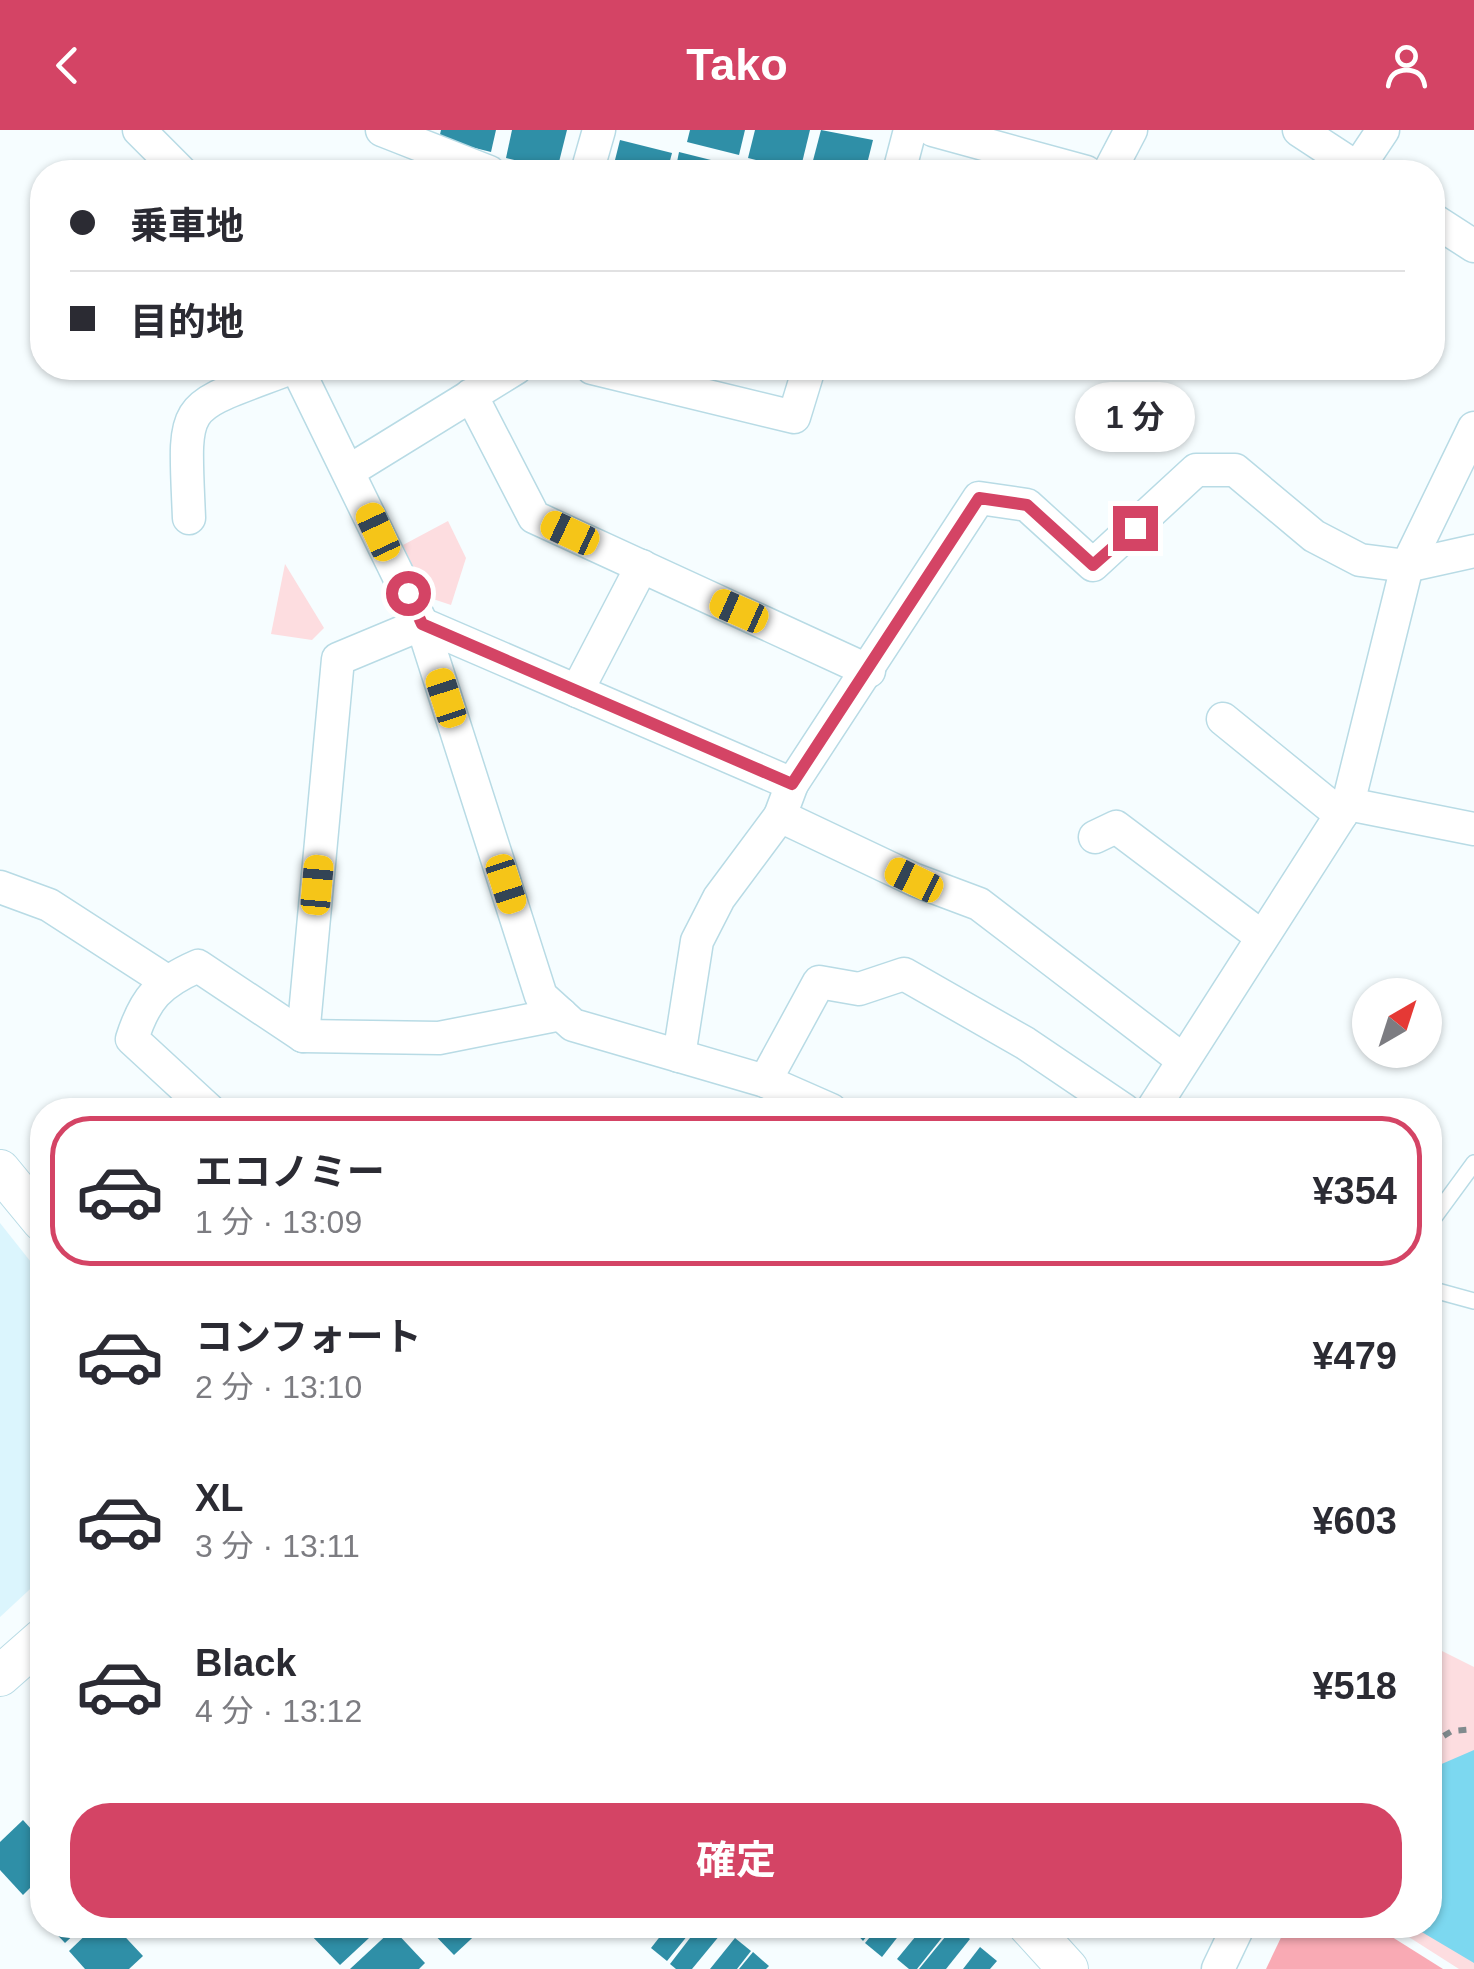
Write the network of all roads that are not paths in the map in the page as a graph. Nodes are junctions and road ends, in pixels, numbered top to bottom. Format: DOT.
graph roads {
  1 [pos="139,130"];
  2 [pos="382,130"];
  3 [pos="598,130"];
  4 [pos="910,130"];
  5 [pos="933,130"];
  6 [pos="1131,130"];
  7 [pos="1299,130"];
  8 [pos="1383,130"];
  9 [pos="169,160"];
  10 [pos="458,160"];
  11 [pos="590,160"];
  12 [pos="901,160"];
  13 [pos="1042,160"];
  14 [pos="1115,160"];
  15 [pos="1344,160"];
  16 [pos="1366,160"];
  17 [pos="1445,227"];
  18 [pos="1474,246"];
  19 [pos="261,380"];
  20 [pos="300,380"];
  21 [pos="496,380"];
  22 [pos="641,380"];
  23 [pos="805,380"];
  24 [pos="472,395"];
  25 [pos="1474,428"];
  26 [pos="349,471"];
  27 [pos="190,518"];
  28 [pos="1474,551"];
  29 [pos="642,566"];
  30 [pos="1408,566"];
  31 [pos="422,624"];
  32 [pos="869,671"];
  33 [pos="578,691"];
  34 [pos="1222,719"];
  35 [pos="792,784"];
  36 [pos="1345,809"];
  37 [pos="780,816"];
  38 [pos="1474,828"];
  39 [pos="1095,838"];
  40 [pos="0,888"];
  41 [pos="1262,938"];
  42 [pos="165,980"];
  43 [pos="561,1014"];
  44 [pos="303,1036"];
  45 [pos="679,1056"];
  46 [pos="1184,1060"];
  47 [pos="766,1081"];
  48 [pos="196,1098"];
  49 [pos="805,1098"];
  50 [pos="1107,1098"];
  51 [pos="1160,1098"];
  52 [pos="1474,1162"];
  53 [pos="0,1170"];
  54 [pos="30,1206"];
  55 [pos="1442,1206"];
  56 [pos="1442,1292"];
  57 [pos="1474,1301"];
  58 [pos="30,1650"];
  59 [pos="0,1676"];
  60 [pos="1040,1938"];
  61 [pos="1233,1938"];
  62 [pos="1068,1969"];
  63 [pos="1218,1969"];
  1 -- 9 [label="street"];
  2 -- 10 [label="street"];
  3 -- 11 [label="street"];
  4 -- 12 [label="street"];
  5 -- 13 [label="street"];
  6 -- 14 [label="street"];
  7 -- 15 [label="street"];
  8 -- 16 [label="street"];
  17 -- 18 [label="street"];
  19 -- 27 [label="street"];
  20 -- 26 [label="street"];
  21 -- 24 [label="street"];
  22 -- 23 [label="street"];
  24 -- 26 [label="street"];
  24 -- 29 [label="street"];
  25 -- 30 [label="street"];
  26 -- 31 [label="street"];
  28 -- 30 [label="street"];
  29 -- 32 [label="street"];
  29 -- 33 [label="street"];
  30 -- 32 [label="street"];
  30 -- 36 [label="street"];
  31 -- 33 [label="street"];
  31 -- 43 [label="street"];
  31 -- 44 [label="street"];
  32 -- 35 [label="street"];
  33 -- 35 [label="street"];
  34 -- 36 [label="street"];
  35 -- 37 [label="street"];
  36 -- 38 [label="street"];
  36 -- 41 [label="street"];
  37 -- 45 [label="street"];
  37 -- 46 [label="street"];
  39 -- 41 [label="street"];
  40 -- 42 [label="street"];
  41 -- 46 [label="street"];
  42 -- 44 [label="street"];
  42 -- 48 [label="street"];
  43 -- 44 [label="street"];
  43 -- 45 [label="street"];
  45 -- 47 [label="street"];
  46 -- 51 [label="street"];
  47 -- 49 [label="street"];
  47 -- 50 [label="street"];
  52 -- 55 [label="lane"];
  53 -- 54 [label="street"];
  56 -- 57 [label="lane"];
  58 -- 59 [label="street"];
  60 -- 62 [label="street"];
  61 -- 63 [label="street"];
}
